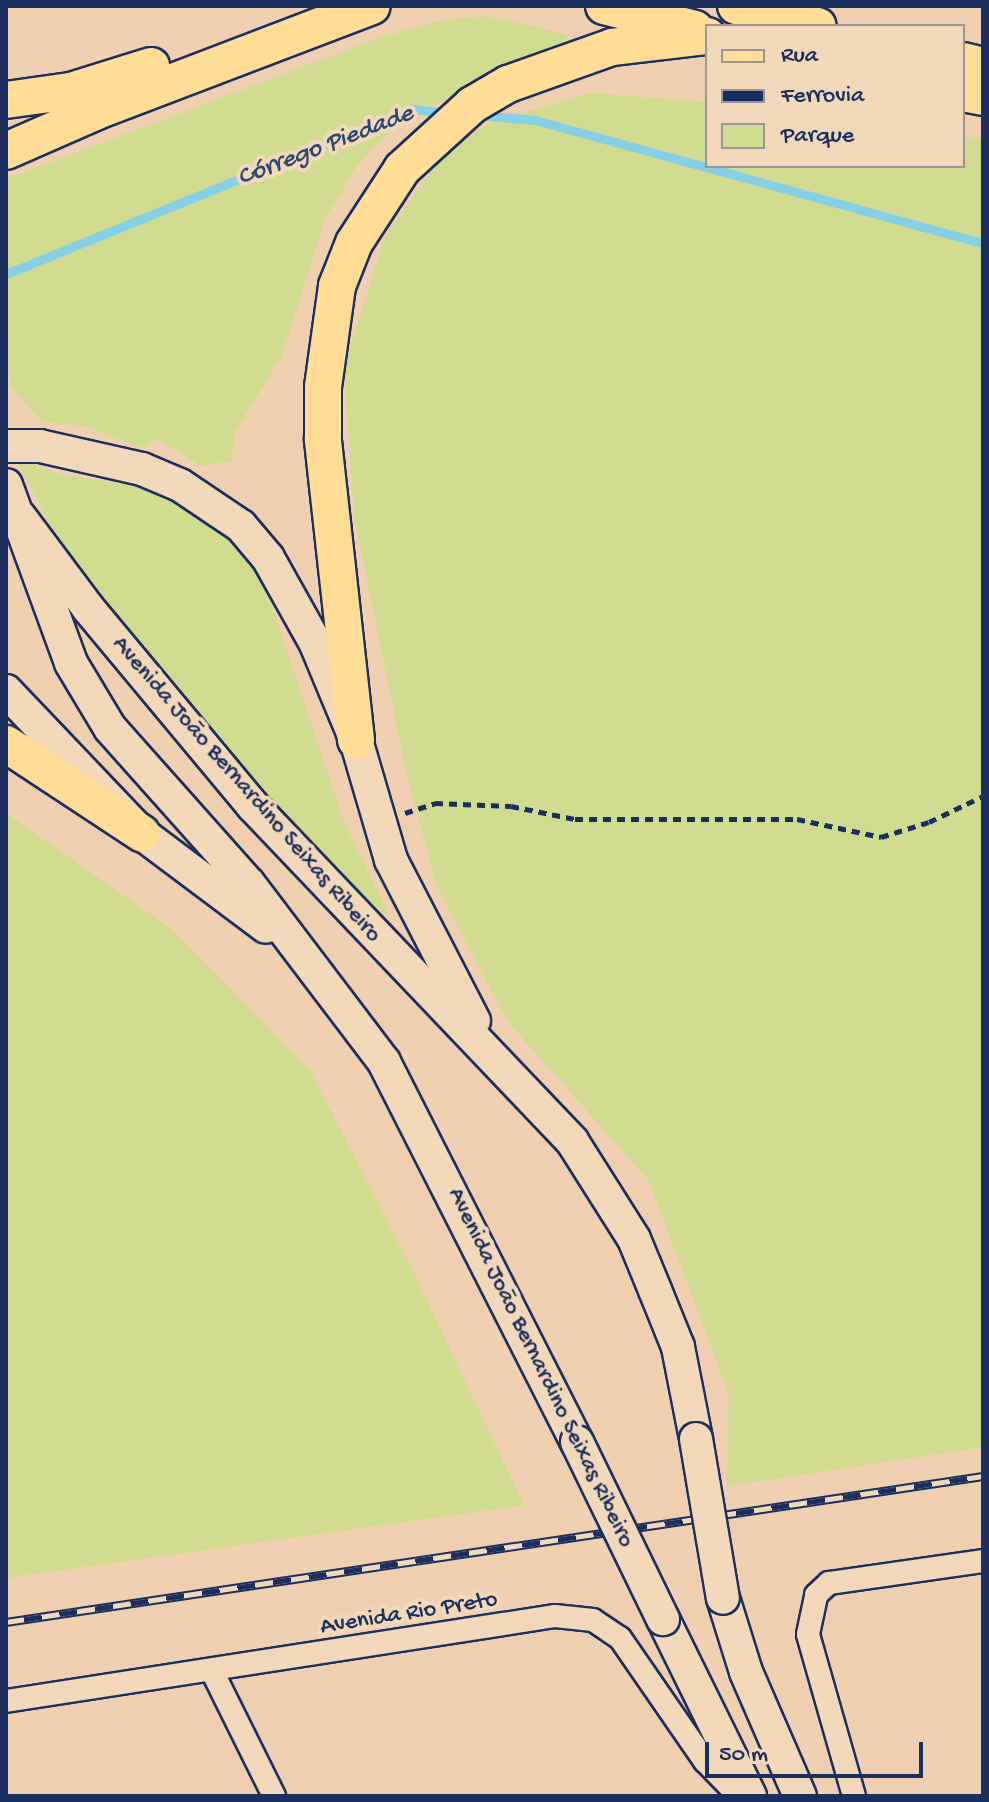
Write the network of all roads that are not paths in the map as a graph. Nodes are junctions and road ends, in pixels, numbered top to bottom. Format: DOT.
graph roads {
  1 [pos="305,6"];
  2 [pos="372,6"];
  3 [pos="604,6"];
  4 [pos="736,6"];
  5 [pos="810,24"];
  6 [pos="705,33"];
  7 [pos="705,34"];
  8 [pos="6,100"];
  9 [pos="6,151"];
  10 [pos="6,446"];
  11 [pos="12,500"];
  12 [pos="6,691"];
  13 [pos="356,740"];
  14 [pos="6,744"];
  15 [pos="141,833"];
  16 [pos="304,957"];
  17 [pos="489,1048"];
  18 [pos="983,1561"];
  19 [pos="213,1673"];
  20 [pos="6,1701"];
  21 [pos="274,1796"];
  22 [pos="739,1796"];
  23 [pos="750,1796"];
  24 [pos="800,1796"];
  25 [pos="854,1796"];
  1 -- 8 [label="main road"];
  2 -- 9 [label="main road"];
  3 -- 6 [label="main road"];
  4 -- 5 [label="main road"];
  7 -- 13 [label="main road"];
  10 -- 13 [label="main road, Avenida João Bernardino Seixas Ribeiro"];
  11 -- 16 [label="main road, Avenida João Bernardino Seixas Ribeiro"];
  11 -- 17 [label="main road, Avenida João Bernardino Seixas Ribeiro"];
  12 -- 15 [label="main road, Avenida João Bernardino Seixas Ribeiro"];
  13 -- 17 [label="main road, Avenida João Bernardino Seixas Ribeiro"];
  14 -- 15 [label="main road"];
  15 -- 16 [label="main road, Avenida João Bernardino Seixas Ribeiro"];
  16 -- 23 [label="main road, Avenida João Bernardino Seixas Ribeiro, bridge"];
  17 -- 24 [label="main road, Avenida João Bernardino Seixas Ribeiro, bridge"];
  18 -- 25 [label="street"];
  19 -- 20 [label="street, Avenida Rio Preto"];
  19 -- 21 [label="street"];
  19 -- 22 [label="street, Avenida Rio Preto"];
}
